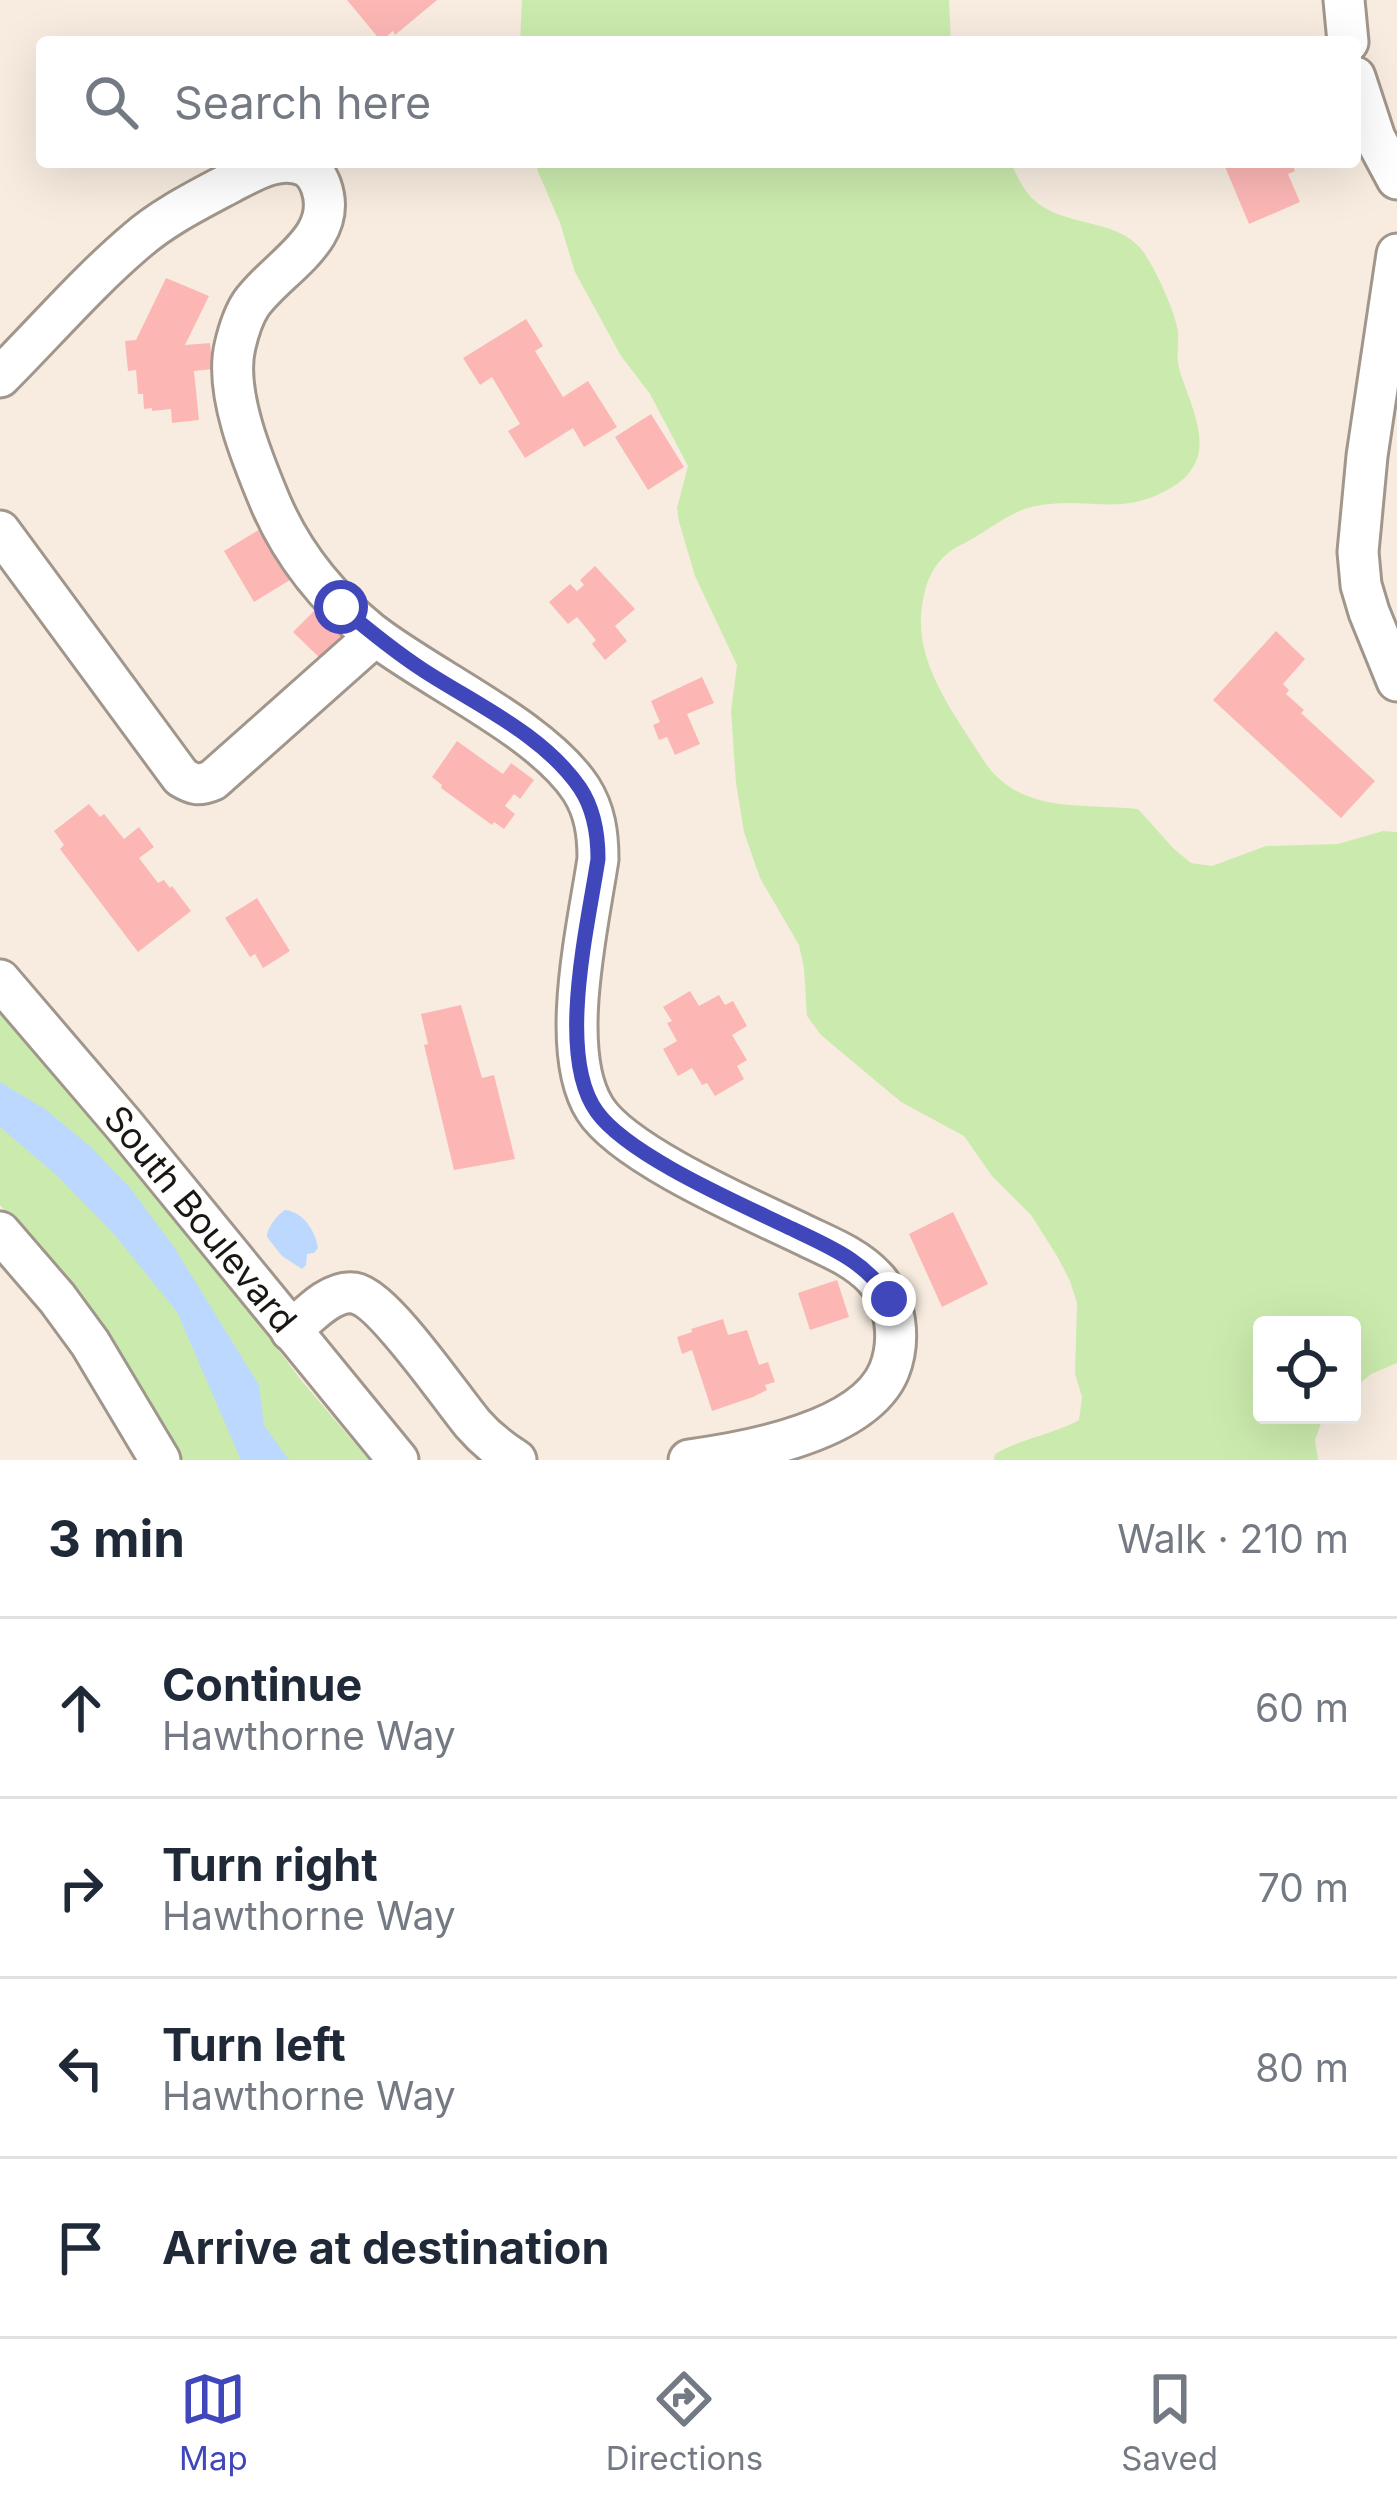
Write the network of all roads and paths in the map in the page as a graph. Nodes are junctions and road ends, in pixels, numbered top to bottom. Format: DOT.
graph roads {
  1 [pos="1344,0"];
  2 [pos="1347,36"];
  3 [pos="1361,94"];
  4 [pos="258,168"];
  5 [pos="308,168"];
  6 [pos="1397,179"];
  7 [pos="1397,254"];
  8 [pos="0,377"];
  9 [pos="0,531"];
  10 [pos="375,636"];
  11 [pos="1397,681"];
  12 [pos="0,980"];
  13 [pos="0,1232"];
  14 [pos="291,1331"];
  15 [pos="160,1460"];
  16 [pos="398,1460"];
  17 [pos="517,1460"];
  18 [pos="689,1460"];
  1 -- 2 [label="street"];
  3 -- 6 [label="street"];
  4 -- 8 [label="street"];
  5 -- 10 [label="street"];
  7 -- 11 [label="street"];
  9 -- 10 [label="street"];
  10 -- 18 [label="street"];
  12 -- 14 [label="street, South Boulevard"];
  13 -- 15 [label="street"];
  14 -- 16 [label="street, South Boulevard"];
  14 -- 17 [label="street"];
}
